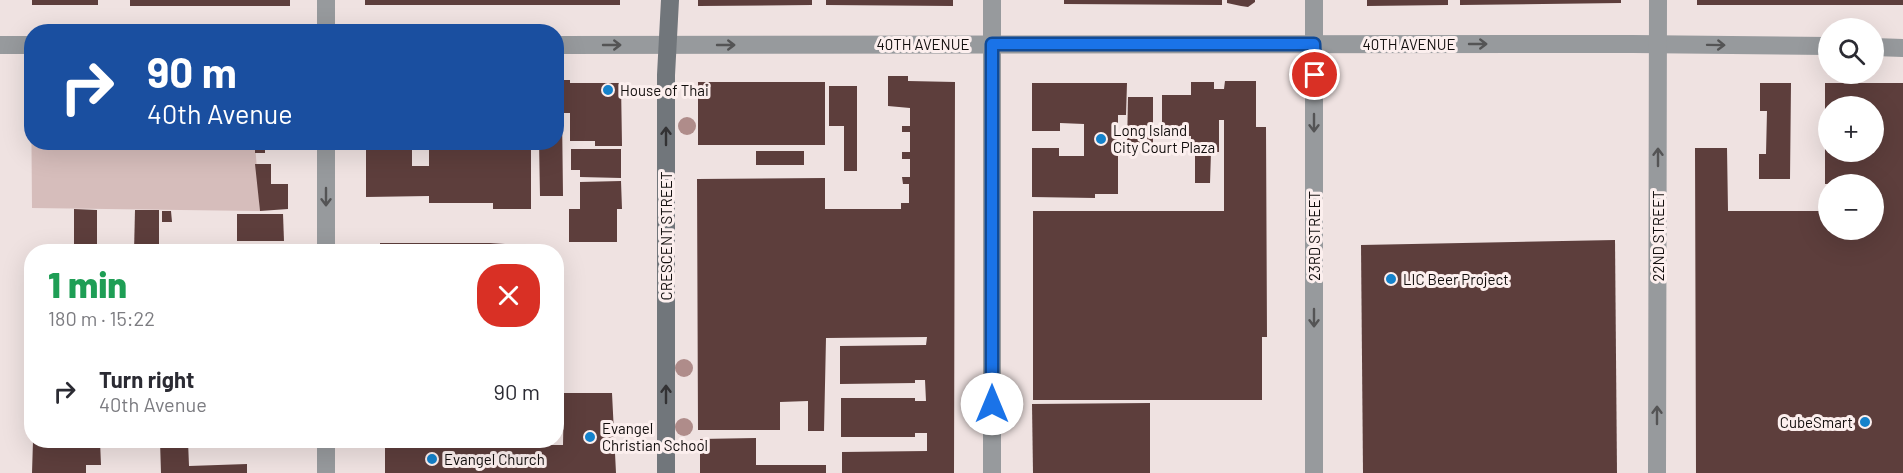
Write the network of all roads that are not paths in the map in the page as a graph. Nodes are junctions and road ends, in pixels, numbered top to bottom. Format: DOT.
graph roads {
  1 [pos="326,0"];
  2 [pos="670,0"];
  3 [pos="992,0"];
  4 [pos="1314,0"];
  5 [pos="1658,0"];
  6 [pos="326,24"];
  7 [pos="992,44"];
  8 [pos="1314,44"];
  9 [pos="1658,44"];
  10 [pos="0,45"];
  11 [pos="24,45"];
  12 [pos="564,45"];
  13 [pos="667,45"];
  14 [pos="1818,46"];
  15 [pos="1884,47"];
  16 [pos="1903,48"];
  17 [pos="326,150"];
  18 [pos="326,244"];
  19 [pos="326,448"];
  20 [pos="326,473"];
  21 [pos="666,473"];
  22 [pos="992,473"];
  23 [pos="1314,473"];
  24 [pos="1657,473"];
  1 -- 6 [label="street"];
  2 -- 13 [label="street, CRESCENT STREET"];
  3 -- 7 [label="street"];
  4 -- 8 [label="street, 23RD STREET"];
  5 -- 9 [label="street, 22ND STREET"];
  7 -- 8 [label="street, 40TH AVENUE"];
  13 -- 7 [label="street, 40TH AVENUE, one-way"];
  7 -- 22 [label="street"];
  8 -- 9 [label="street, 40TH AVENUE, one-way"];
  8 -- 23 [label="street, 23RD STREET, one-way"];
  9 -- 14 [label="street, 40TH AVENUE, one-way"];
  24 -- 9 [label="street, 22ND STREET, one-way"];
  10 -- 11 [label="street"];
  12 -- 13 [label="street, 40TH AVENUE, one-way"];
  21 -- 13 [label="street, CRESCENT STREET, one-way"];
  15 -- 16 [label="street"];
  17 -- 18 [label="street, one-way"];
  19 -- 20 [label="street"];
}
